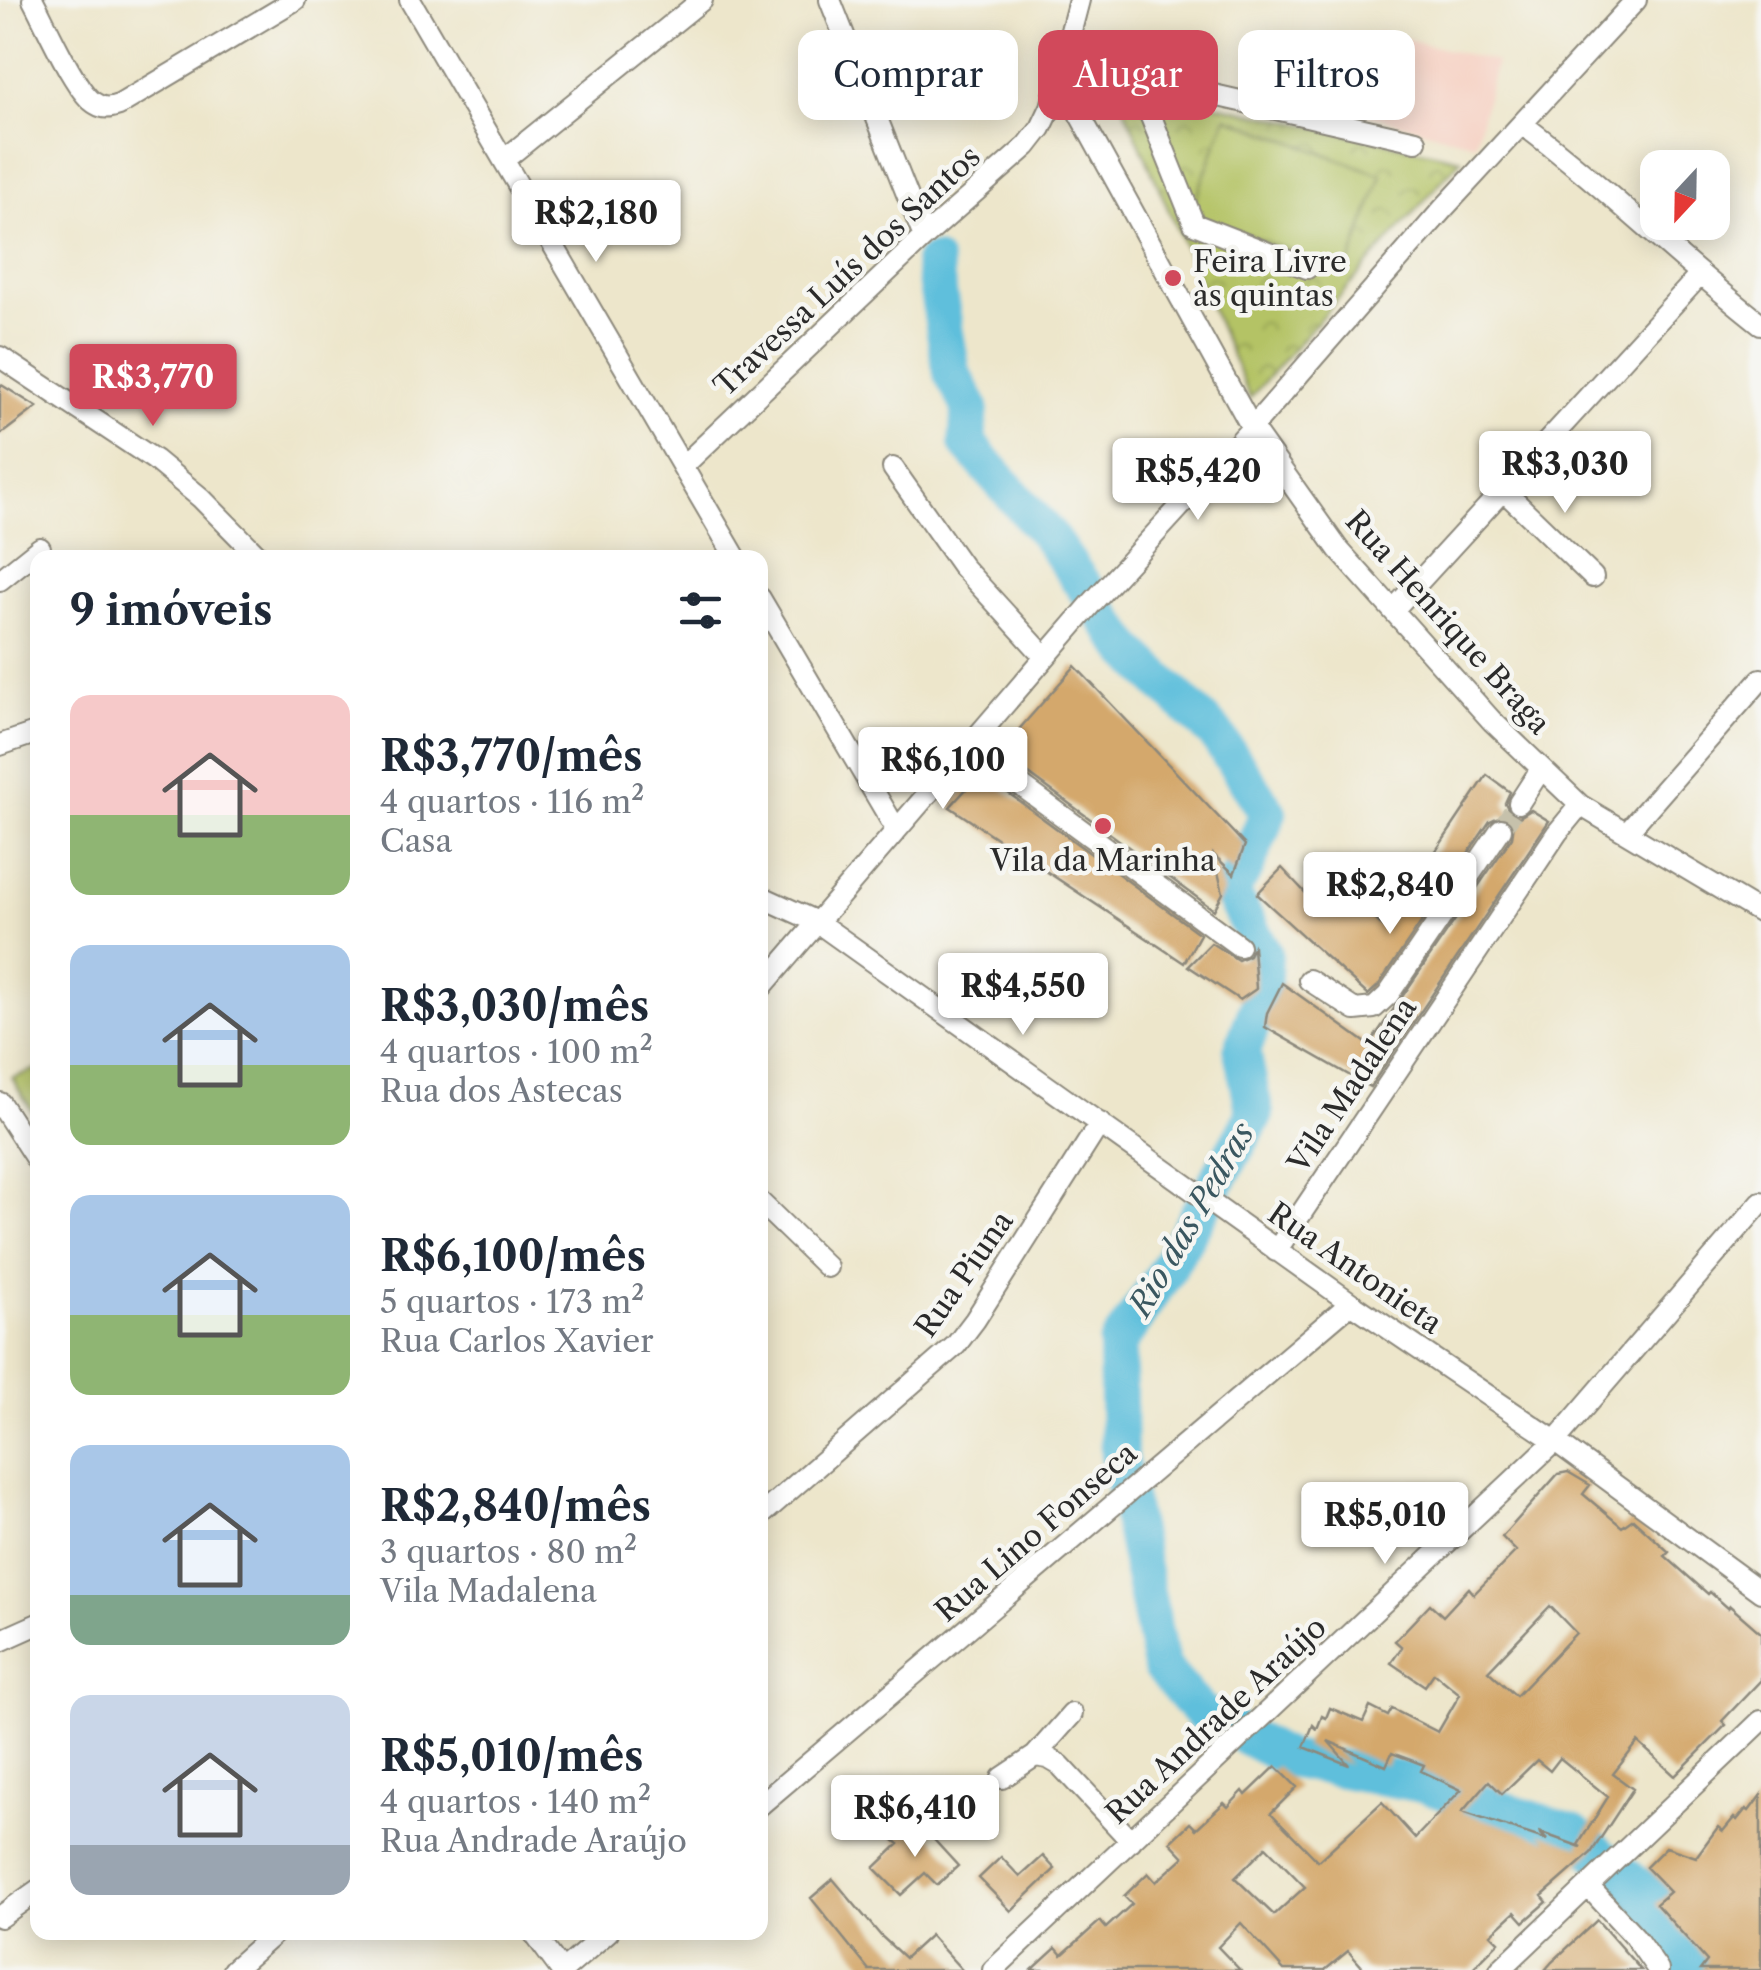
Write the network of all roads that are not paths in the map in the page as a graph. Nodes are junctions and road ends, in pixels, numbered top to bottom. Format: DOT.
graph roads {
  1 [pos="33,0"];
  2 [pos="294,0"];
  3 [pos="410,0"];
  4 [pos="702,0"];
  5 [pos="830,0"];
  6 [pos="1079,0"];
  7 [pos="1636,0"];
  8 [pos="1072,30"];
  9 [pos="1218,96"];
  10 [pos="1045,120"];
  11 [pos="1083,120"];
  12 [pos="1152,120"];
  13 [pos="1522,124"];
  14 [pos="1416,140"];
  15 [pos="505,159"];
  16 [pos="924,237"];
  17 [pos="1307,268"];
  18 [pos="1700,276"];
  19 [pos="1761,324"];
  20 [pos="0,357"];
  21 [pos="1252,428"];
  22 [pos="682,466"];
  23 [pos="894,468"];
  24 [pos="1502,490"];
  25 [pos="40,548"];
  26 [pos="38,550"];
  27 [pos="252,550"];
  28 [pos="731,550"];
  29 [pos="30,556"];
  30 [pos="1593,577"];
  31 [pos="0,580"];
  32 [pos="1395,608"];
  33 [pos="768,612"];
  34 [pos="1045,657"];
  35 [pos="1761,679"];
  36 [pos="30,735"];
  37 [pos="966,745"];
  38 [pos="0,746"];
  39 [pos="1541,769"];
  40 [pos="1518,803"];
  41 [pos="1580,804"];
  42 [pos="896,829"];
  43 [pos="1501,829"];
  44 [pos="1627,832"];
  45 [pos="768,900"];
  46 [pos="1761,914"];
  47 [pos="817,922"];
  48 [pos="1239,946"];
  49 [pos="768,980"];
  50 [pos="1309,980"];
  51 [pos="0,1102"];
  52 [pos="1100,1123"];
  53 [pos="30,1149"];
  54 [pos="1761,1202"];
  55 [pos="768,1210"];
  56 [pos="1276,1251"];
  57 [pos="827,1267"];
  58 [pos="1351,1303"];
  59 [pos="1555,1440"];
  60 [pos="768,1509"];
  61 [pos="1761,1592"];
  62 [pos="30,1628"];
  63 [pos="0,1641"];
  64 [pos="1072,1714"];
  65 [pos="1761,1721"];
  66 [pos="1035,1756"];
  67 [pos="1002,1778"];
  68 [pos="768,1798"];
  69 [pos="1130,1841"];
  70 [pos="1591,1882"];
  71 [pos="30,1896"];
  72 [pos="0,1917"];
  73 [pos="267,1940"];
  74 [pos="538,1940"];
  75 [pos="598,1940"];
  76 [pos="233,1970"];
  77 [pos="562,1970"];
  78 [pos="993,1970"];
  79 [pos="1500,1970"];
  80 [pos="1658,1970"];
  1 -- 2 [label="street"];
  3 -- 15 [label="street"];
  4 -- 15 [label="street"];
  5 -- 16 [label="street"];
  6 -- 8 [label="street, Travessa Luís dos Santos"];
  7 -- 13 [label="street"];
  9 -- 14 [label="street"];
  10 -- 16 [label="street, Travessa Luís dos Santos"];
  11 -- 21 [label="street, Rua Henrique Braga"];
  12 -- 17 [label="street"];
  13 -- 18 [label="street"];
  13 -- 21 [label="street"];
  15 -- 22 [label="street"];
  16 -- 22 [label="street, Travessa Luís dos Santos"];
  18 -- 19 [label="street"];
  18 -- 24 [label="street"];
  20 -- 27 [label="street"];
  21 -- 32 [label="street, Rua Henrique Braga"];
  21 -- 34 [label="street"];
  22 -- 28 [label="street"];
  23 -- 34 [label="street"];
  24 -- 30 [label="street"];
  24 -- 32 [label="street"];
  25 -- 26 [label="street"];
  29 -- 31 [label="street"];
  32 -- 39 [label="street, Rua Henrique Braga"];
  33 -- 42 [label="street"];
  34 -- 37 [label="street"];
  35 -- 44 [label="street"];
  36 -- 38 [label="street"];
  37 -- 42 [label="street"];
  37 -- 48 [label="street"];
  39 -- 40 [label="street"];
  39 -- 41 [label="street, Rua Henrique Braga"];
  41 -- 44 [label="street, Rua Henrique Braga"];
  41 -- 56 [label="street, Vila Madalena"];
  42 -- 47 [label="street"];
  43 -- 50 [label="street"];
  44 -- 46 [label="street, Rua Henrique Braga"];
  45 -- 47 [label="street, Rua Antonieta"];
  47 -- 49 [label="street"];
  47 -- 52 [label="street, Rua Antonieta"];
  51 -- 53 [label="street"];
  52 -- 56 [label="street, Rua Antonieta"];
  52 -- 60 [label="street, Rua Piuna"];
  54 -- 59 [label="street, Rua Andrade Araújo"];
  55 -- 57 [label="street"];
  56 -- 58 [label="street, Rua Antonieta"];
  58 -- 59 [label="street, Rua Antonieta"];
  58 -- 68 [label="street, Rua Lino Fonseca"];
  59 -- 61 [label="street, Rua Antonieta"];
  59 -- 69 [label="street, Rua Andrade Araújo"];
  62 -- 63 [label="street"];
  64 -- 66 [label="street"];
  65 -- 70 [label="street"];
  66 -- 67 [label="street"];
  66 -- 69 [label="street"];
  69 -- 78 [label="street, Rua Andrade Araújo"];
  70 -- 79 [label="street"];
  70 -- 80 [label="street"];
  71 -- 72 [label="street"];
  73 -- 76 [label="street"];
  74 -- 77 [label="street"];
  75 -- 77 [label="street"];
}
